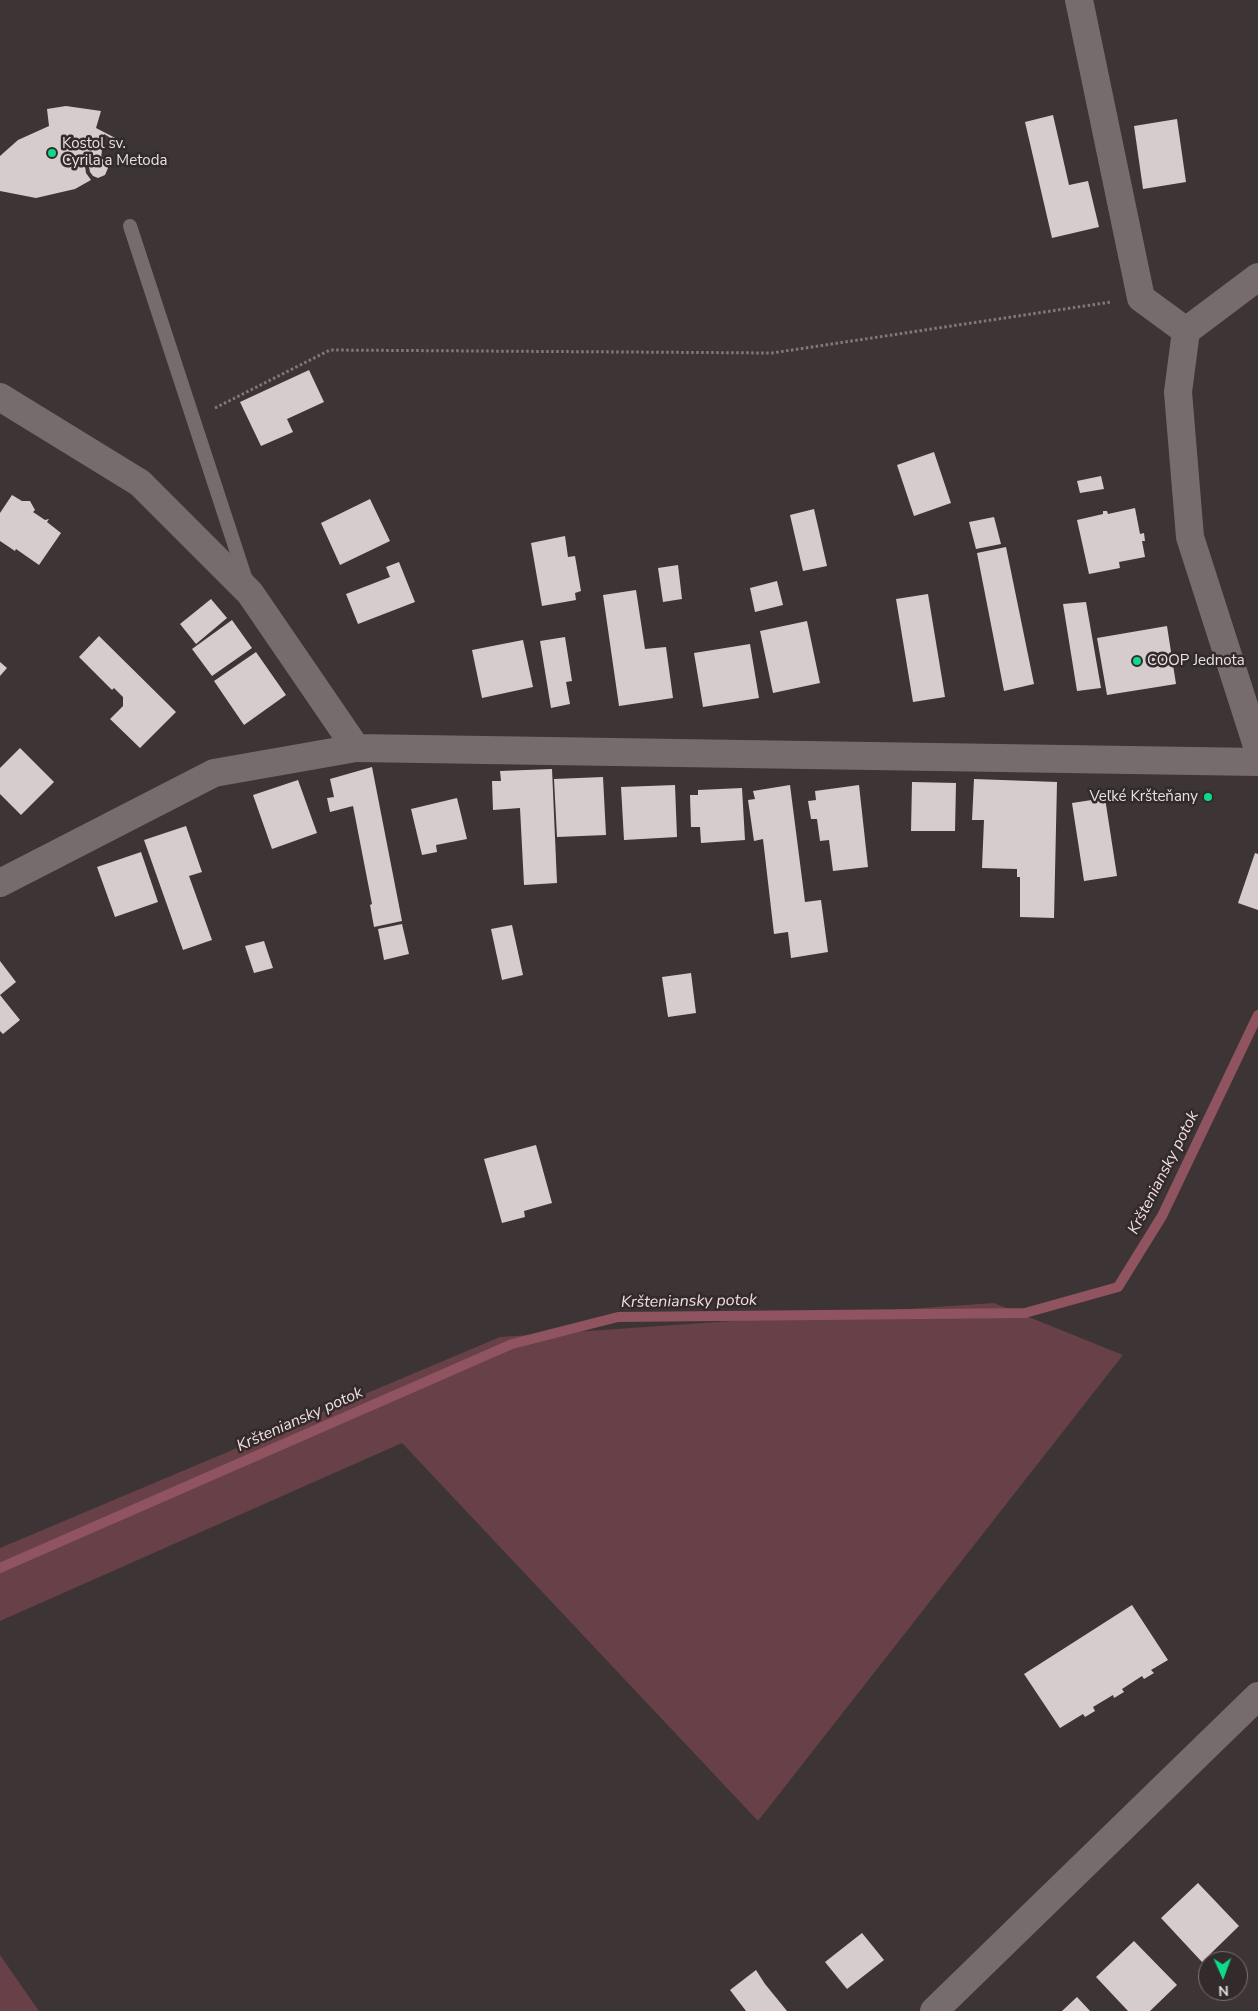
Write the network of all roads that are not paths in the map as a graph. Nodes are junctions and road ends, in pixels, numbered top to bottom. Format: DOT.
graph roads {
  1 [pos="1079,0"];
  2 [pos="130,226"];
  3 [pos="1258,277"];
  4 [pos="1186,331"];
  5 [pos="0,397"];
  6 [pos="250,593"];
  7 [pos="356,748"];
  8 [pos="1258,750"];
  9 [pos="1258,762"];
  10 [pos="0,883"];
  11 [pos="1258,1696"];
  12 [pos="934,2011"];
  1 -- 4 [label="street"];
  2 -- 6 [label="lane"];
  3 -- 4 [label="street"];
  4 -- 8 [label="street"];
  5 -- 6 [label="street"];
  6 -- 7 [label="street"];
  7 -- 9 [label="street"];
  7 -- 10 [label="street"];
  11 -- 12 [label="street"];
}
